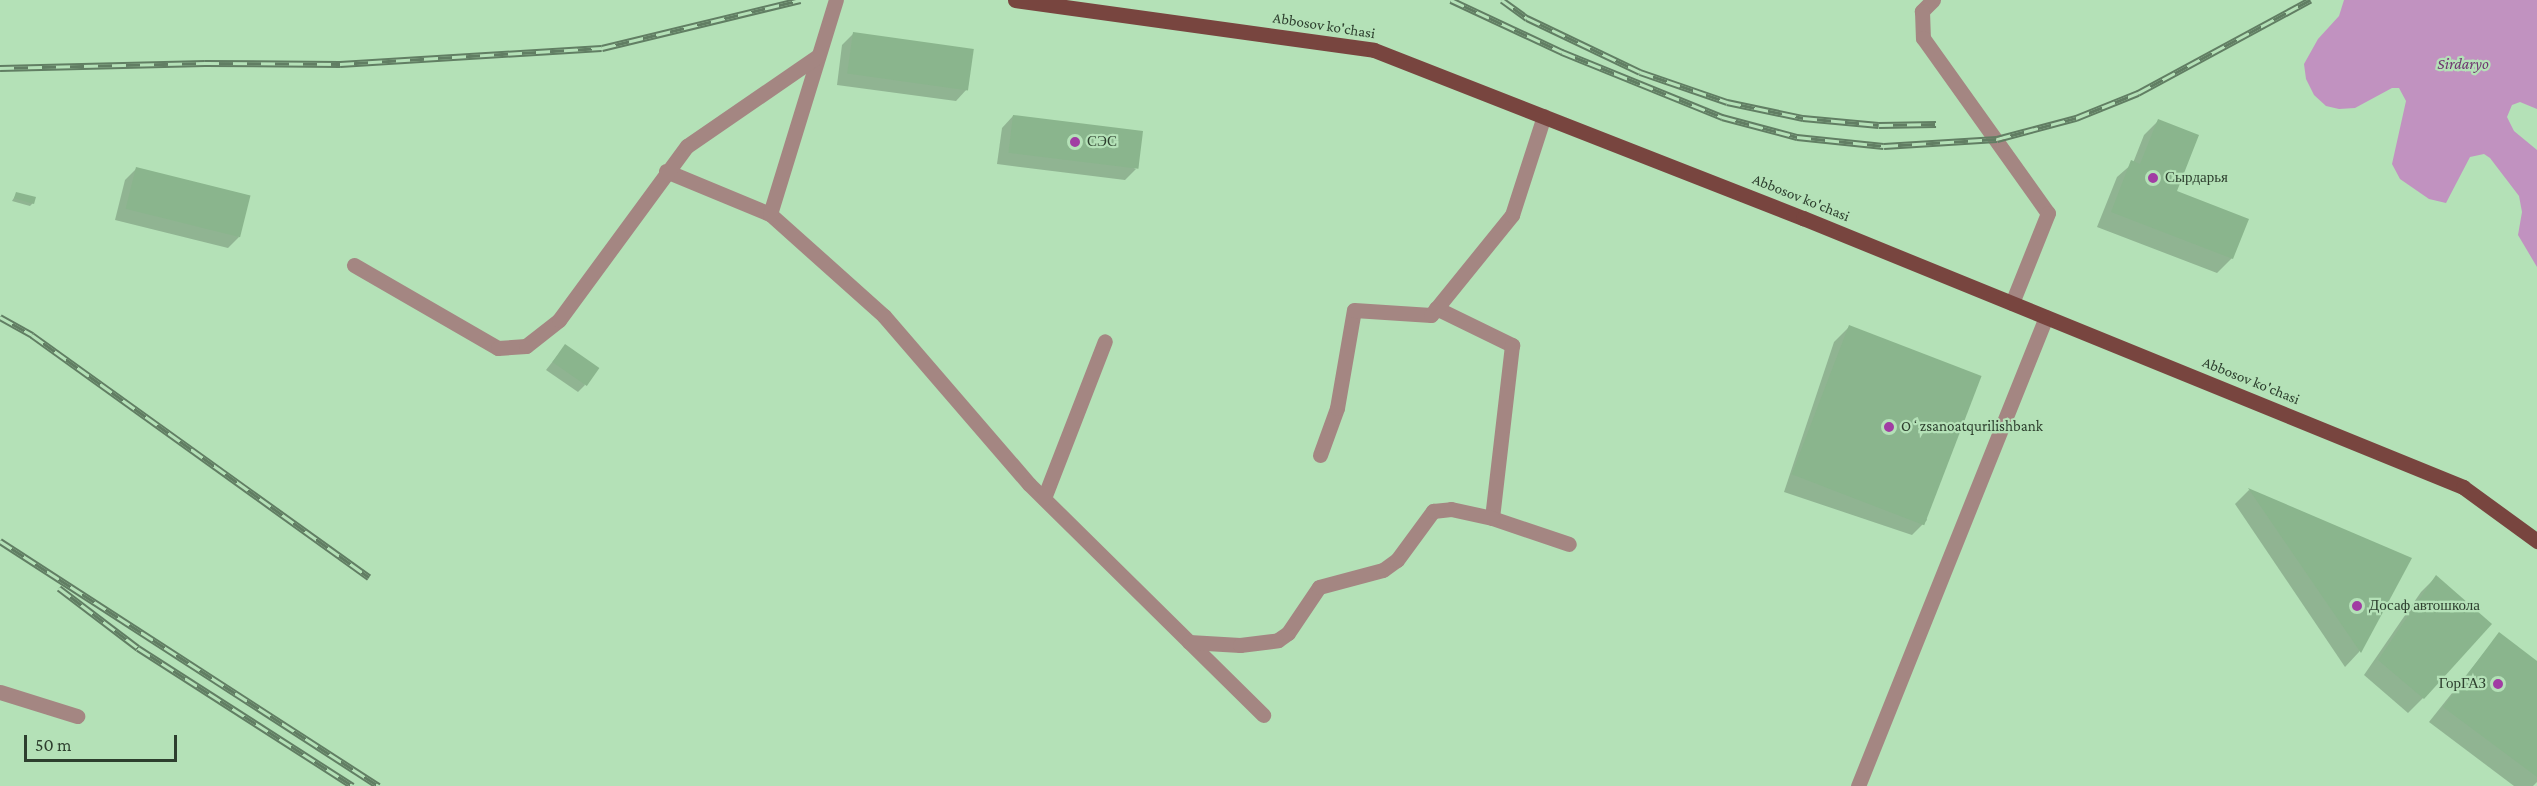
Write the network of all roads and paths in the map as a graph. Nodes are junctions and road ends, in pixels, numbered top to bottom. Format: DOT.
graph roads {
  1 [pos="836,0"];
  2 [pos="1015,0"];
  3 [pos="1933,0"];
  4 [pos="818,56"];
  5 [pos="1544,116"];
  6 [pos="666,171"];
  7 [pos="770,214"];
  8 [pos="354,265"];
  9 [pos="2012,303"];
  10 [pos="1436,308"];
  11 [pos="2046,317"];
  12 [pos="1105,341"];
  13 [pos="1320,455"];
  14 [pos="1044,498"];
  15 [pos="1492,518"];
  16 [pos="2537,541"];
  17 [pos="1569,544"];
  18 [pos="1189,642"];
  19 [pos="0,692"];
  20 [pos="1263,715"];
  21 [pos="77,716"];
  22 [pos="1857,786"];
  1 -- 4 [label="street"];
  2 -- 5 [label="main road, Abbosov ko'chasi"];
  3 -- 9 [label="street"];
  4 -- 6 [label="street"];
  4 -- 7 [label="street"];
  5 -- 9 [label="main road, Abbosov ko'chasi"];
  5 -- 10 [label="street"];
  6 -- 7 [label="street"];
  6 -- 8 [label="street"];
  7 -- 14 [label="street"];
  9 -- 11 [label="main road, Abbosov ko'chasi"];
  10 -- 13 [label="street"];
  10 -- 15 [label="street"];
  11 -- 16 [label="main road, Abbosov ko'chasi"];
  11 -- 22 [label="street"];
  12 -- 14 [label="street"];
  14 -- 18 [label="street"];
  15 -- 17 [label="street"];
  15 -- 18 [label="street"];
  18 -- 20 [label="street"];
  19 -- 21 [label="street"];
}
